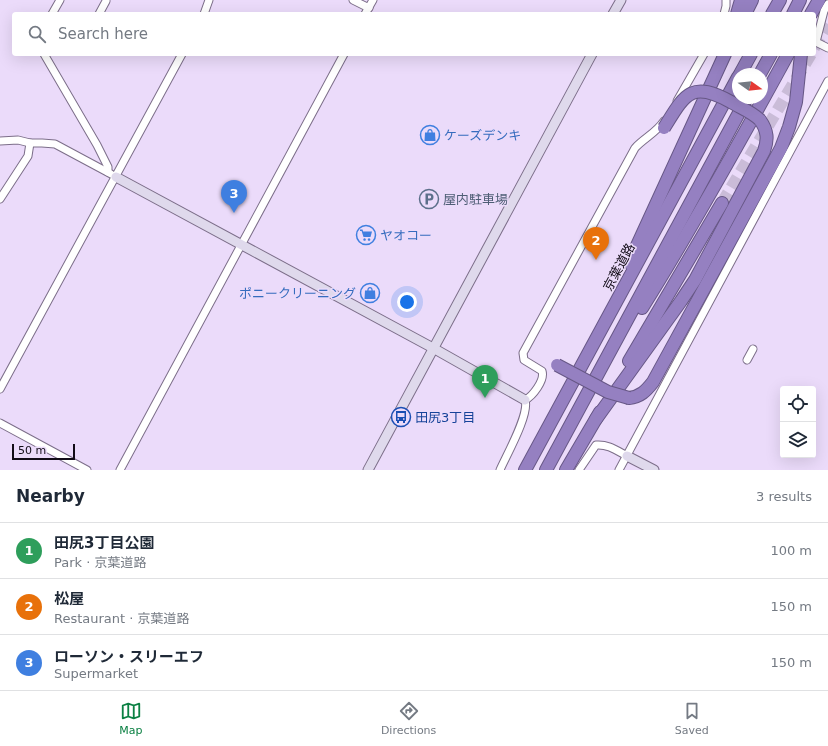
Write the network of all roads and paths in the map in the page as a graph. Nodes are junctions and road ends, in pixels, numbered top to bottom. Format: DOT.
graph roads {
  1 [pos="60,0"];
  2 [pos="209,0"];
  3 [pos="353,0"];
  4 [pos="373,0"];
  5 [pos="621,0"];
  6 [pos="726,0"];
  7 [pos="741,0"];
  8 [pos="752,0"];
  9 [pos="780,0"];
  10 [pos="800,0"];
  11 [pos="106,1"];
  12 [pos="828,4"];
  13 [pos="367,11"];
  14 [pos="53,12"];
  15 [pos="100,12"];
  16 [pos="205,12"];
  17 [pos="615,12"];
  18 [pos="724,12"];
  19 [pos="738,12"];
  20 [pos="746,12"];
  21 [pos="773,12"];
  22 [pos="794,12"];
  23 [pos="828,48"];
  24 [pos="45,56"];
  25 [pos="181,56"];
  26 [pos="343,56"];
  27 [pos="591,56"];
  28 [pos="703,56"];
  29 [pos="724,56"];
  30 [pos="750,56"];
  31 [pos="770,56"];
  32 [pos="787,56"];
  33 [pos="801,56"];
  34 [pos="743,68"];
  35 [pos="763,68"];
  36 [pos="828,81"];
  37 [pos="732,88"];
  38 [pos="744,104"];
  39 [pos="664,128"];
  40 [pos="0,141"];
  41 [pos="30,143"];
  42 [pos="112,175"];
  43 [pos="0,199"];
  44 [pos="722,203"];
  45 [pos="242,245"];
  46 [pos="433,348"];
  47 [pos="753,349"];
  48 [pos="747,360"];
  49 [pos="558,365"];
  50 [pos="582,366"];
  51 [pos="0,390"];
  52 [pos="525,400"];
  53 [pos="581,404"];
  54 [pos="596,419"];
  55 [pos="0,423"];
  56 [pos="627,456"];
  57 [pos="87,470"];
  58 [pos="120,470"];
  59 [pos="368,470"];
  60 [pos="500,470"];
  61 [pos="525,470"];
  62 [pos="546,470"];
  63 [pos="566,470"];
  64 [pos="579,470"];
  65 [pos="619,470"];
  66 [pos="654,470"];
  1 -- 14 [label="street"];
  2 -- 16 [label="street"];
  3 -- 13 [label="street"];
  4 -- 13 [label="street"];
  5 -- 17 [label="street"];
  6 -- 18 [label="street"];
  7 -- 19 [label="highway"];
  8 -- 20 [label="highway"];
  9 -- 21 [label="highway"];
  10 -- 22 [label="highway"];
  11 -- 15 [label="street"];
  12 -- 23 [label="street"];
  24 -- 42 [label="street"];
  25 -- 42 [label="street"];
  26 -- 45 [label="street"];
  27 -- 46 [label="street"];
  28 -- 52 [label="street"];
  29 -- 50 [label="highway"];
  30 -- 34 [label="highway"];
  31 -- 35 [label="highway"];
  32 -- 53 [label="highway"];
  33 -- 49 [label="highway, bridge"];
  36 -- 56 [label="street"];
  37 -- 50 [label="highway, 京葉道路"];
  38 -- 53 [label="highway"];
  39 -- 54 [label="highway, bridge"];
  40 -- 41 [label="street"];
  41 -- 42 [label="street"];
  41 -- 43 [label="street"];
  42 -- 45 [label="street"];
  42 -- 51 [label="street"];
  44 -- 54 [label="highway"];
  45 -- 46 [label="street"];
  45 -- 58 [label="street"];
  46 -- 52 [label="street"];
  46 -- 59 [label="street"];
  47 -- 48 [label="street"];
  50 -- 61 [label="highway, 京葉道路"];
  52 -- 60 [label="street"];
  53 -- 62 [label="highway"];
  54 -- 63 [label="highway"];
  55 -- 57 [label="street"];
  56 -- 64 [label="street"];
  56 -- 65 [label="street"];
  56 -- 66 [label="street"];
}
